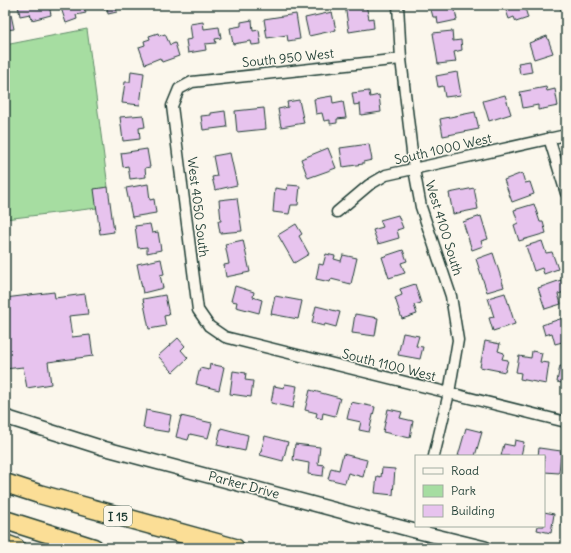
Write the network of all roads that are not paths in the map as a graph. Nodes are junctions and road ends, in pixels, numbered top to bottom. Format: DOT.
graph roads {
  1 [pos="398,5"];
  2 [pos="401,59"];
  3 [pos="178,89"];
  4 [pos="566,135"];
  5 [pos="549,138"];
  6 [pos="414,169"];
  7 [pos="566,193"];
  8 [pos="337,212"];
  9 [pos="209,326"];
  10 [pos="449,393"];
  11 [pos="5,417"];
  12 [pos="566,422"];
  13 [pos="434,455"];
  14 [pos="5,483"];
  15 [pos="5,520"];
  16 [pos="415,528"];
  17 [pos="5,544"];
  18 [pos="16,548"];
  19 [pos="94,548"];
  20 [pos="234,548"];
  21 [pos="485,548"];
  1 -- 2 [label="street, West 4100 South"];
  2 -- 3 [label="street, South 950 West"];
  2 -- 6 [label="street, West 4100 South"];
  3 -- 9 [label="street, West 4050 South"];
  4 -- 5 [label="street, South 1000 West"];
  5 -- 6 [label="street, South 1000 West"];
  5 -- 7 [label="street"];
  6 -- 8 [label="street, South 1000 West"];
  6 -- 10 [label="street, West 4100 South"];
  9 -- 10 [label="street, South 1100 West"];
  10 -- 12 [label="street, South 1100 West"];
  10 -- 13 [label="street, West 4100 South"];
  11 -- 16 [label="street, Parker Drive"];
  14 -- 20 [label="highway, I 15"];
  15 -- 19 [label="highway"];
  16 -- 21 [label="street, Parker Drive"];
  17 -- 18 [label="highway"];
}
